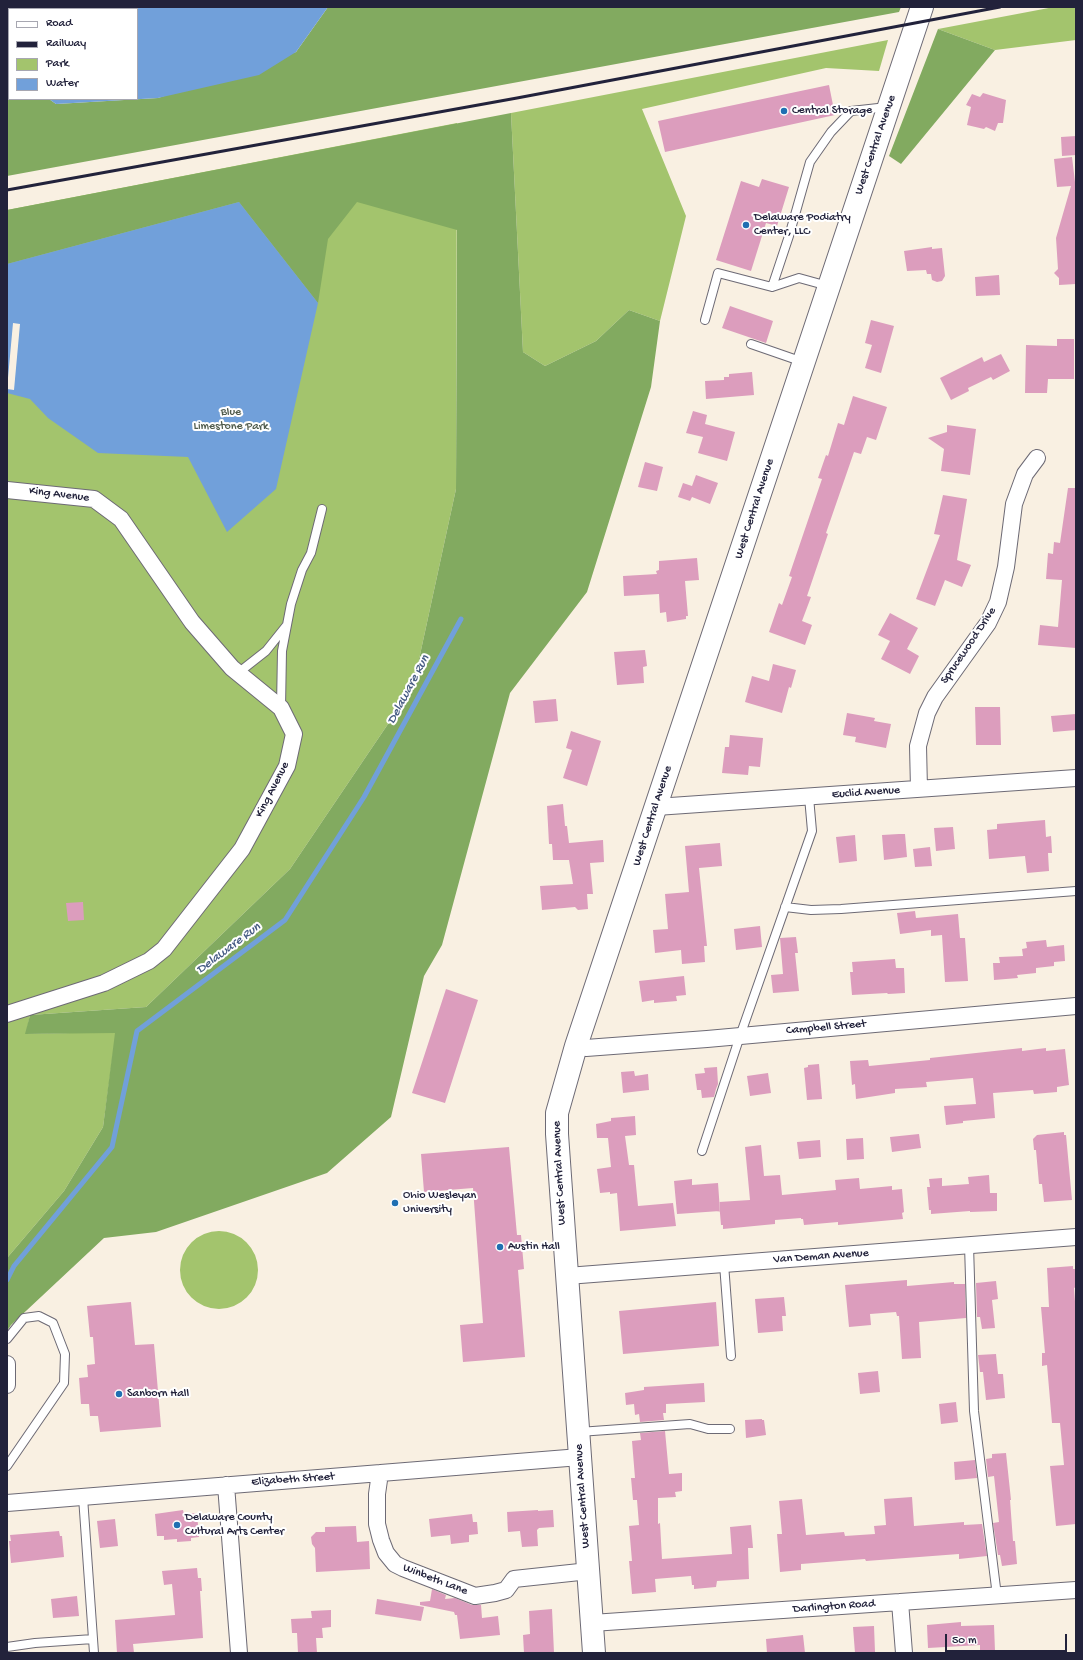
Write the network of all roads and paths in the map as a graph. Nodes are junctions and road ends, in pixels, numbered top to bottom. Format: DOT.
graph roads {
  1 [pos="922,7"];
  2 [pos="889,107"];
  3 [pos="828,286"];
  4 [pos="772,287"];
  5 [pos="705,320"];
  6 [pos="751,344"];
  7 [pos="804,363"];
  8 [pos="1037,458"];
  9 [pos="7,490"];
  10 [pos="322,509"];
  11 [pos="287,626"];
  12 [pos="238,673"];
  13 [pos="281,708"];
  14 [pos="1076,778"];
  15 [pos="919,789"];
  16 [pos="809,797"];
  17 [pos="656,807"];
  18 [pos="1076,891"];
  19 [pos="785,907"];
  20 [pos="1076,1006"];
  21 [pos="7,1014"];
  22 [pos="740,1036"];
  23 [pos="576,1046"];
  24 [pos="702,1151"];
  25 [pos="1076,1237"];
  26 [pos="969,1245"];
  27 [pos="724,1264"];
  28 [pos="567,1276"];
  29 [pos="7,1339"];
  30 [pos="731,1356"];
  31 [pos="7,1364"];
  32 [pos="7,1385"];
  33 [pos="730,1429"];
  34 [pos="578,1432"];
  35 [pos="580,1457"];
  36 [pos="7,1466"];
  37 [pos="380,1473"];
  38 [pos="226,1485"];
  39 [pos="82,1497"];
  40 [pos="7,1503"];
  41 [pos="589,1571"];
  42 [pos="1076,1590"];
  43 [pos="997,1596"];
  44 [pos="900,1602"];
  45 [pos="592,1623"];
  46 [pos="93,1639"];
  47 [pos="7,1647"];
  48 [pos="94,1653"];
  49 [pos="239,1653"];
  50 [pos="594,1653"];
  51 [pos="904,1653"];
  1 -- 2 [label="main road, West Central Avenue"];
  2 -- 3 [label="main road, West Central Avenue"];
  2 -- 4 [label="lane"];
  3 -- 4 [label="lane"];
  3 -- 7 [label="main road, West Central Avenue"];
  4 -- 5 [label="lane"];
  6 -- 7 [label="lane"];
  7 -- 17 [label="main road, West Central Avenue"];
  8 -- 15 [label="street, Sprucewood Drive"];
  9 -- 12 [label="street, King Avenue"];
  10 -- 11 [label="lane"];
  11 -- 12 [label="lane"];
  11 -- 13 [label="lane"];
  12 -- 13 [label="street, King Avenue"];
  13 -- 21 [label="street, King Avenue"];
  14 -- 15 [label="street, Euclid Avenue"];
  15 -- 16 [label="street, Euclid Avenue"];
  16 -- 17 [label="street, Euclid Avenue"];
  16 -- 19 [label="lane"];
  17 -- 23 [label="main road, West Central Avenue"];
  18 -- 19 [label="lane"];
  19 -- 22 [label="lane"];
  20 -- 22 [label="street, Campbell Street"];
  22 -- 23 [label="street, Campbell Street"];
  22 -- 24 [label="lane"];
  23 -- 28 [label="main road, West Central Avenue"];
  25 -- 26 [label="street, Van Deman Avenue"];
  26 -- 27 [label="street, Van Deman Avenue"];
  26 -- 43 [label="lane"];
  27 -- 28 [label="street, Van Deman Avenue"];
  27 -- 30 [label="lane"];
  28 -- 34 [label="main road, West Central Avenue"];
  29 -- 36 [label="lane"];
  31 -- 32 [label="street"];
  33 -- 34 [label="lane"];
  34 -- 35 [label="main road, West Central Avenue"];
  35 -- 37 [label="street, Elizabeth Street"];
  35 -- 41 [label="main road, West Central Avenue"];
  37 -- 38 [label="street, Elizabeth Street"];
  37 -- 41 [label="street, Winbeth Lane"];
  38 -- 39 [label="street, Elizabeth Street"];
  38 -- 49 [label="street"];
  39 -- 40 [label="street, Elizabeth Street"];
  39 -- 46 [label="lane"];
  41 -- 45 [label="main road, West Central Avenue"];
  42 -- 43 [label="street, Darlington Road"];
  43 -- 44 [label="street, Darlington Road"];
  44 -- 45 [label="street, Darlington Road"];
  44 -- 51 [label="street"];
  45 -- 50 [label="main road, West Central Avenue"];
  46 -- 47 [label="lane"];
  46 -- 48 [label="lane"];
}
